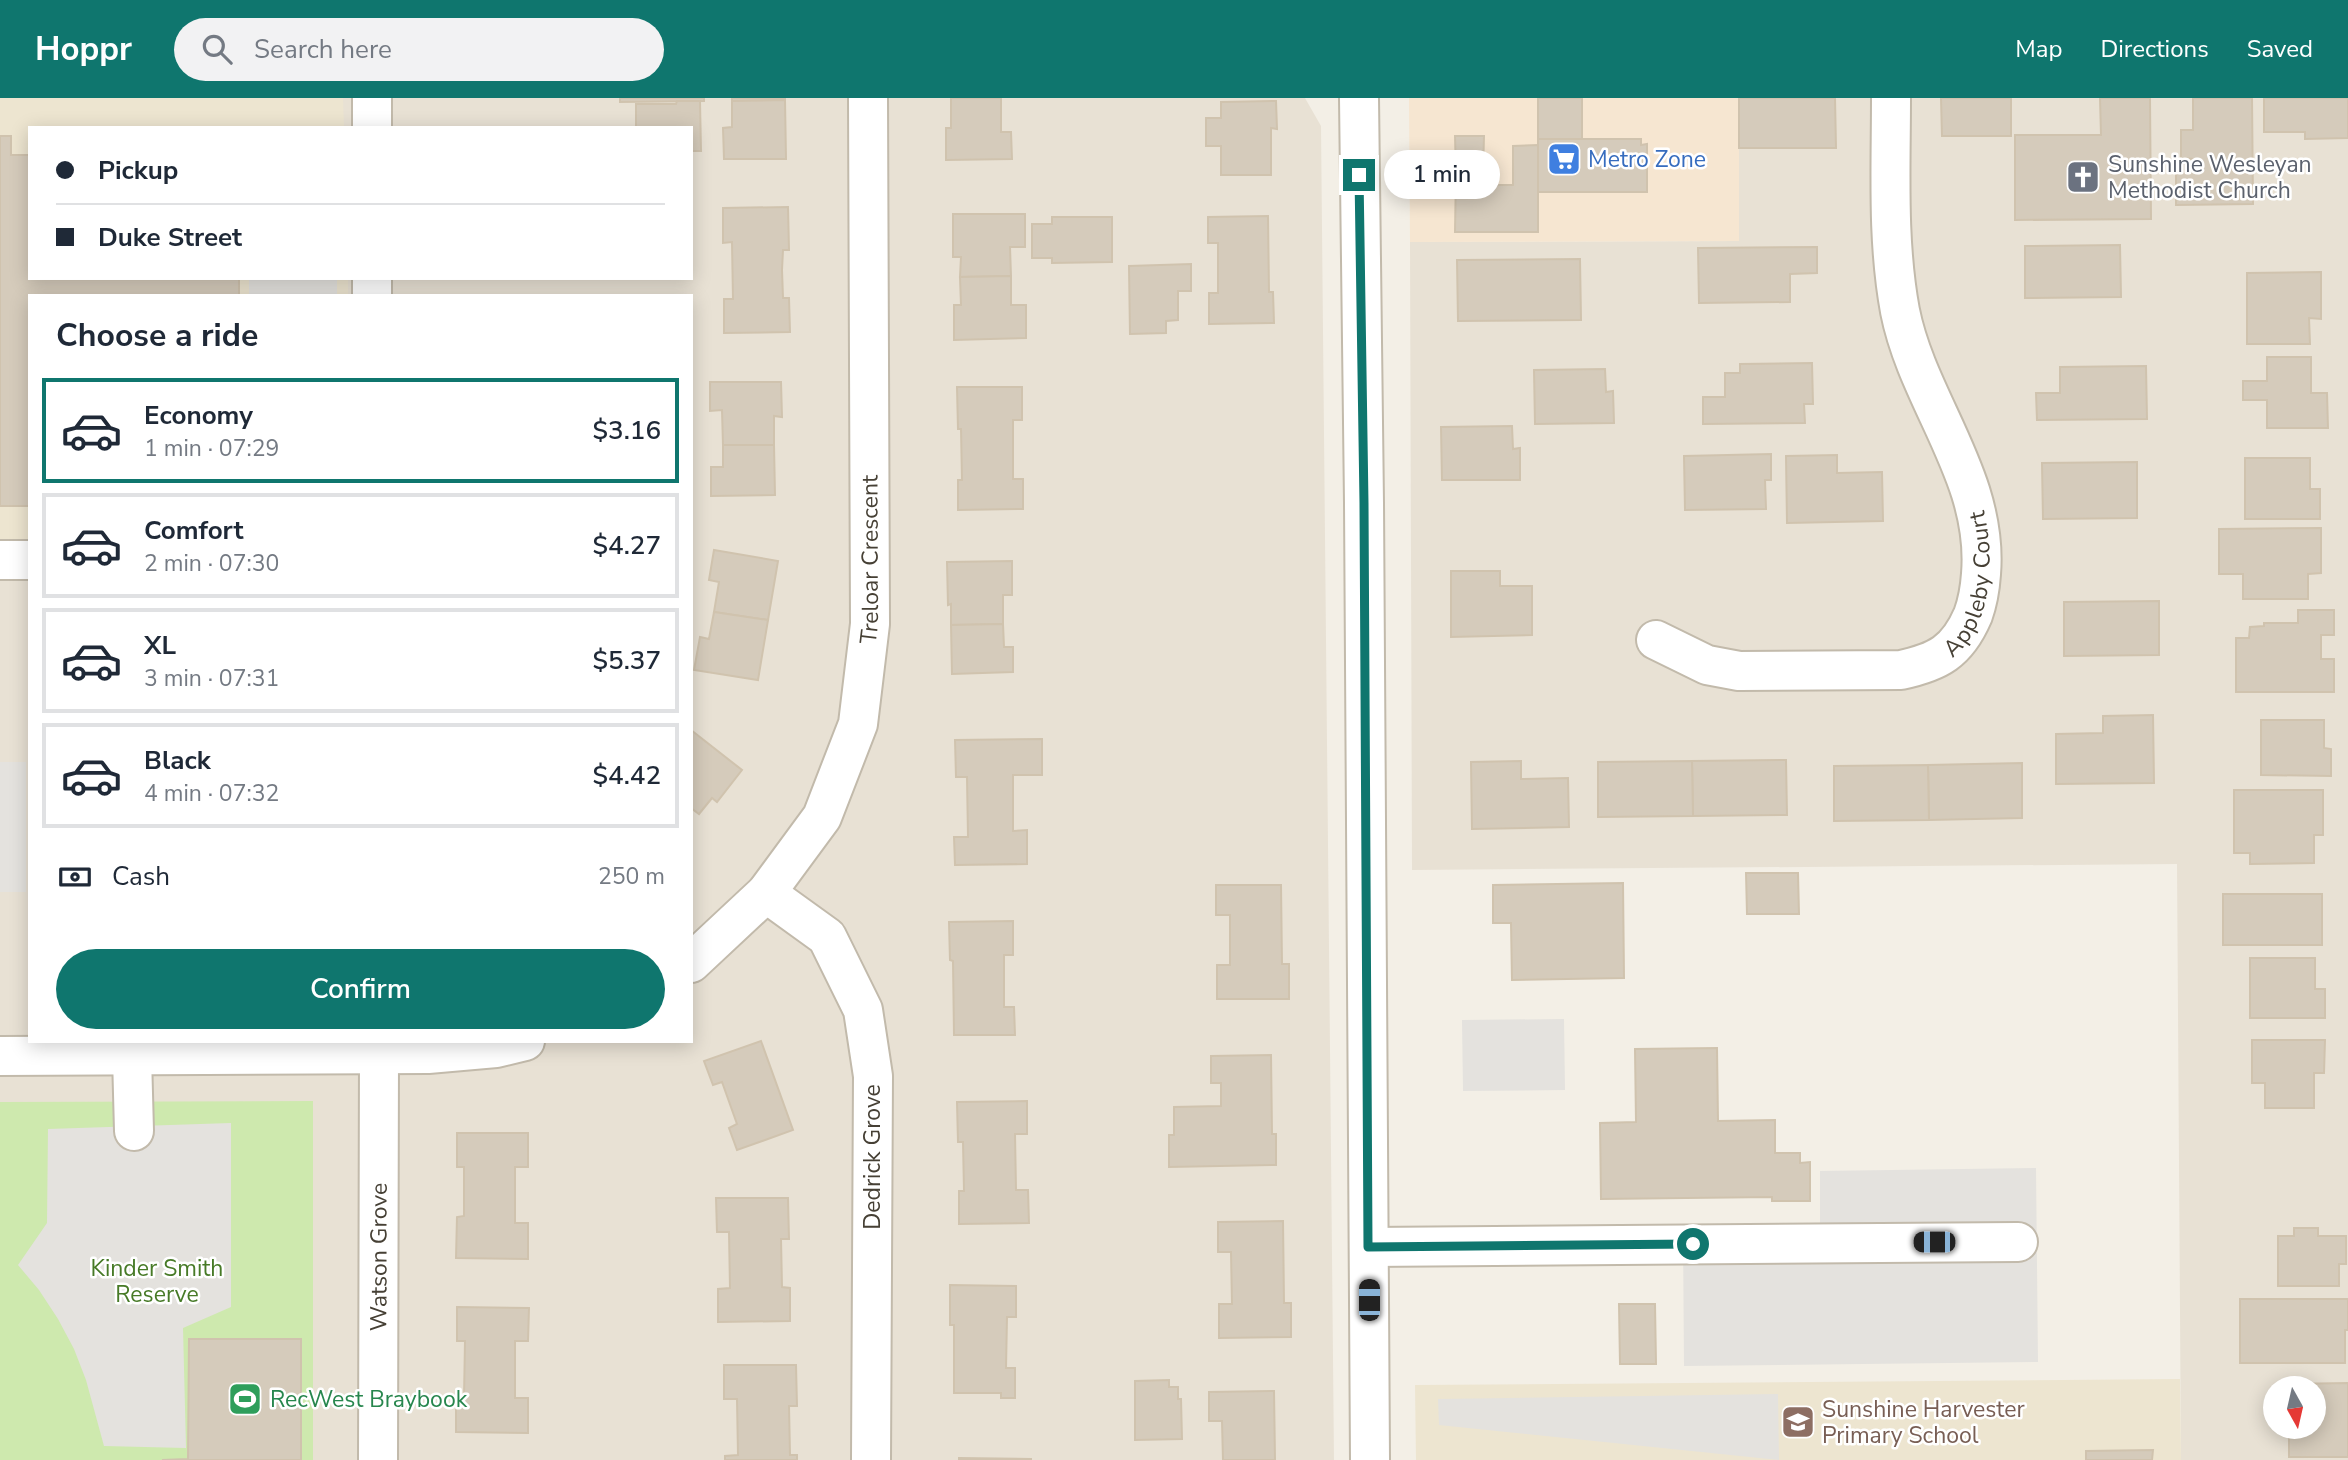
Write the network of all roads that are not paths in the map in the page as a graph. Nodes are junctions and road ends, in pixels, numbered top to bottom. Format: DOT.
graph roads {
  1 [pos="372,98"];
  2 [pos="868,98"];
  3 [pos="1340,98"];
  4 [pos="1359,98"];
  5 [pos="1891,98"];
  6 [pos="372,126"];
  7 [pos="1359,148"];
  8 [pos="0,560"];
  9 [pos="28,560"];
  10 [pos="1656,640"];
  11 [pos="766,893"];
  12 [pos="693,961"];
  13 [pos="514,1043"];
  14 [pos="24,1051"];
  15 [pos="132,1056"];
  16 [pos="379,1056"];
  17 [pos="134,1131"];
  18 [pos="2018,1242"];
  19 [pos="1368,1247"];
  20 [pos="378,1460"];
  21 [pos="871,1460"];
  22 [pos="1370,1460"];
  1 -- 6 [label="street"];
  2 -- 11 [label="street, Treloar Crescent"];
  3 -- 7 [label="street"];
  4 -- 7 [label="street"];
  5 -- 10 [label="street, Appleby Court"];
  7 -- 19 [label="street"];
  8 -- 9 [label="street"];
  11 -- 12 [label="street, Treloar Crescent"];
  11 -- 21 [label="street, Dedrick Grove"];
  13 -- 16 [label="street"];
  14 -- 15 [label="street"];
  15 -- 16 [label="street"];
  15 -- 17 [label="street"];
  16 -- 20 [label="street, Watson Grove"];
  18 -- 19 [label="street"];
  19 -- 22 [label="street"];
}
